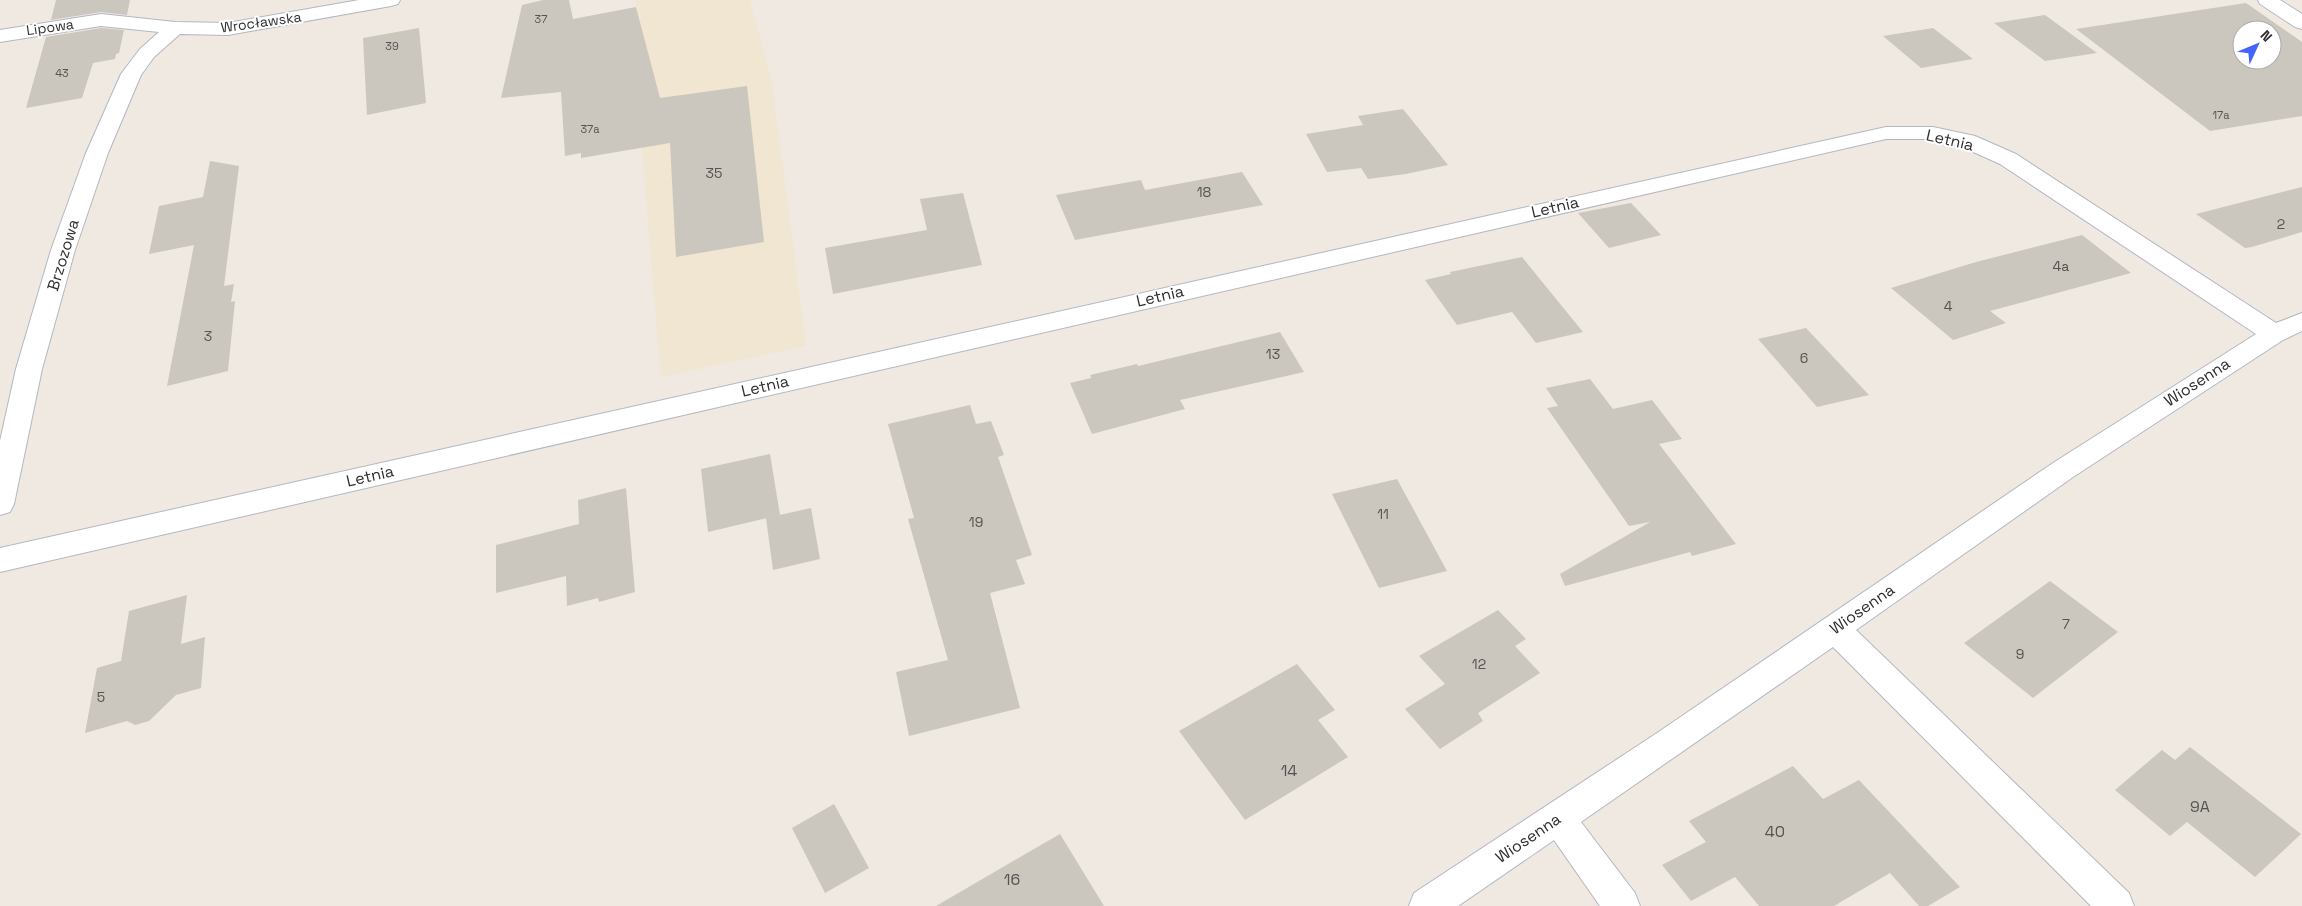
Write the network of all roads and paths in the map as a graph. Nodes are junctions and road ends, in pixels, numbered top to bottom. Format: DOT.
graph roads {
  1 [pos="104,0"];
  2 [pos="391,0"];
  3 [pos="2267,0"];
  4 [pos="101,20"];
  5 [pos="2302,23"];
  6 [pos="175,28"];
  7 [pos="0,36"];
  8 [pos="2302,321"];
  9 [pos="2274,334"];
  10 [pos="0,504"];
  11 [pos="0,560"];
  12 [pos="1834,628"];
  13 [pos="1558,818"];
  14 [pos="1427,906"];
  15 [pos="1622,906"];
  16 [pos="2116,906"];
  1 -- 4 [label="street"];
  2 -- 6 [label="street, Wrocławska"];
  3 -- 5 [label="street"];
  4 -- 6 [label="street, Wrocławska"];
  4 -- 7 [label="street, Lipowa"];
  6 -- 10 [label="street, Brzozowa"];
  8 -- 9 [label="street, Wiosenna"];
  9 -- 11 [label="street, Letnia"];
  9 -- 12 [label="street, Wiosenna"];
  12 -- 13 [label="street, Wiosenna"];
  12 -- 16 [label="street"];
  13 -- 14 [label="street, Wiosenna"];
  13 -- 15 [label="street"];
}
